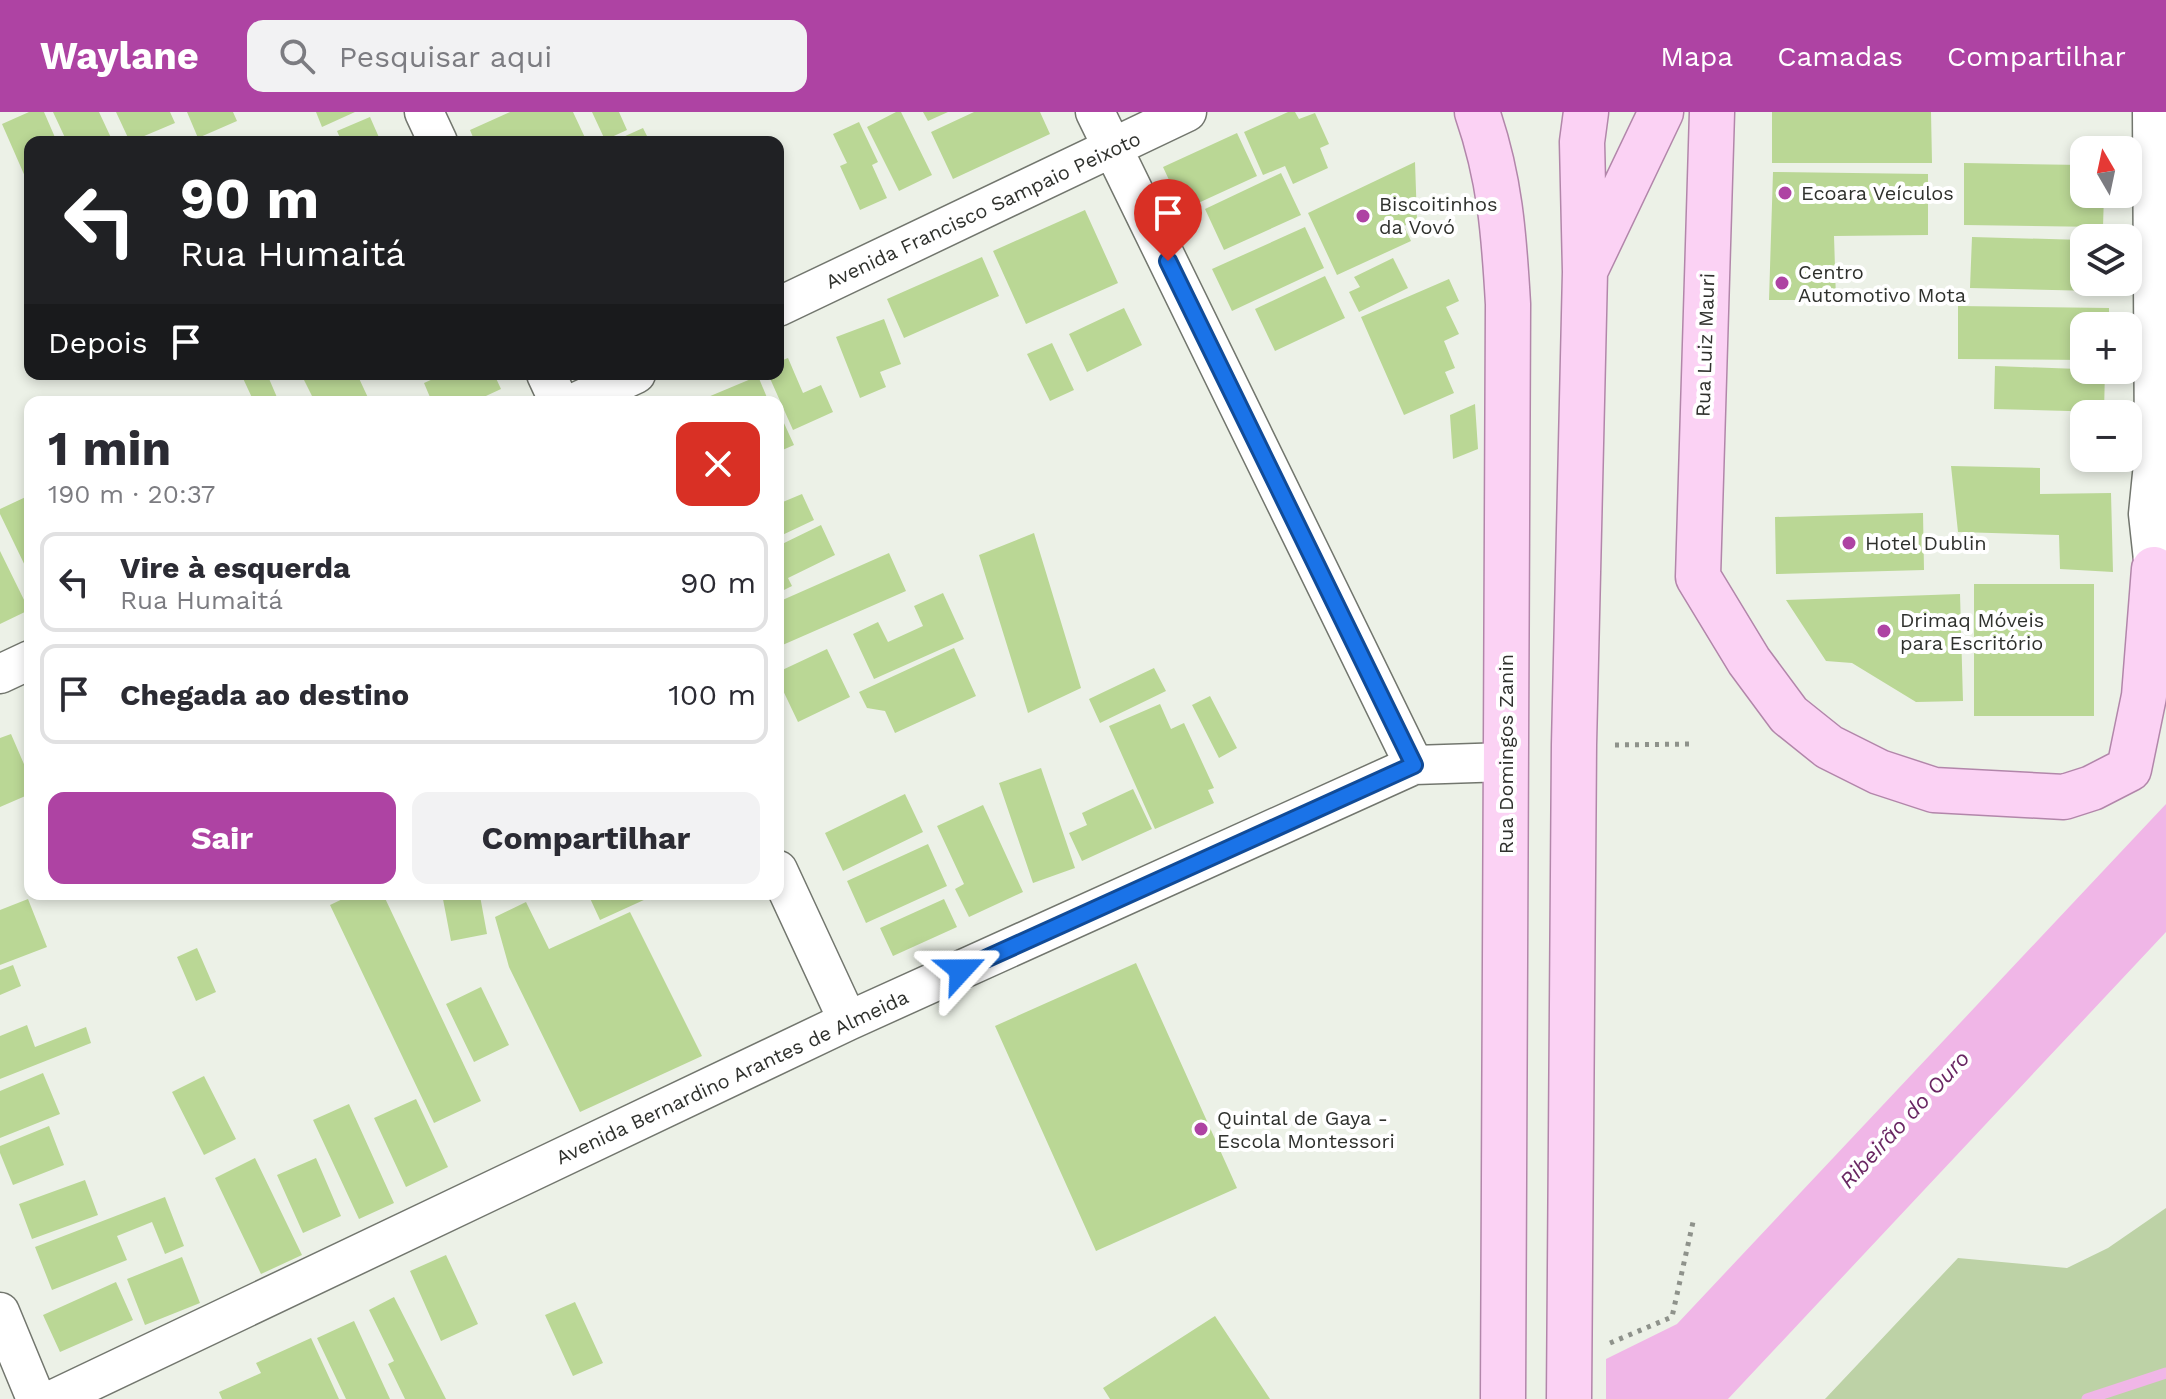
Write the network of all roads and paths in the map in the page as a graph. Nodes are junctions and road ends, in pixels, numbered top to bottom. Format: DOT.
graph roads {
  1 [pos="424,112"];
  2 [pos="1095,112"];
  3 [pos="1187,112"];
  4 [pos="1477,112"];
  5 [pos="1586,112"];
  6 [pos="1661,112"];
  7 [pos="1712,112"];
  8 [pos="2152,112"];
  9 [pos="435,136"];
  10 [pos="1113,149"];
  11 [pos="1585,272"];
  12 [pos="784,304"];
  13 [pos="623,380"];
  14 [pos="589,396"];
  15 [pos="2154,569"];
  16 [pos="24,663"];
  17 [pos="0,674"];
  18 [pos="1691,744"];
  19 [pos="1574,745"];
  20 [pos="1506,762"];
  21 [pos="1414,765"];
  22 [pos="784,883"];
  23 [pos="848,1021"];
  24 [pos="1693,1222"];
  25 [pos="0,1312"];
  26 [pos="1605,1345"];
  27 [pos="1569,1386"];
  28 [pos="36,1399"];
  29 [pos="54,1399"];
  30 [pos="1503,1399"];
  1 -- 9 [label="street"];
  2 -- 10 [label="street"];
  3 -- 10 [label="street, Avenida Francisco Sampaio Peixoto"];
  4 -- 20 [label="main road, Rua Domingos Zanin"];
  5 -- 11 [label="main road"];
  6 -- 11 [label="main road"];
  7 -- 15 [label="main road, Rua Luiz Mauri"];
  8 -- 15 [label="street"];
  10 -- 12 [label="street, Avenida Francisco Sampaio Peixoto"];
  10 -- 21 [label="street"];
  11 -- 19 [label="main road"];
  13 -- 14 [label="street"];
  16 -- 17 [label="street"];
  18 -- 19 [label="path"];
  19 -- 27 [label="main road"];
  20 -- 21 [label="street"];
  20 -- 30 [label="main road, Rua Domingos Zanin"];
  21 -- 23 [label="street, Avenida Bernardino Arantes de Almeida"];
  22 -- 23 [label="street"];
  23 -- 29 [label="street, Avenida Bernardino Arantes de Almeida"];
  24 -- 26 [label="path"];
  25 -- 28 [label="street"];
}
